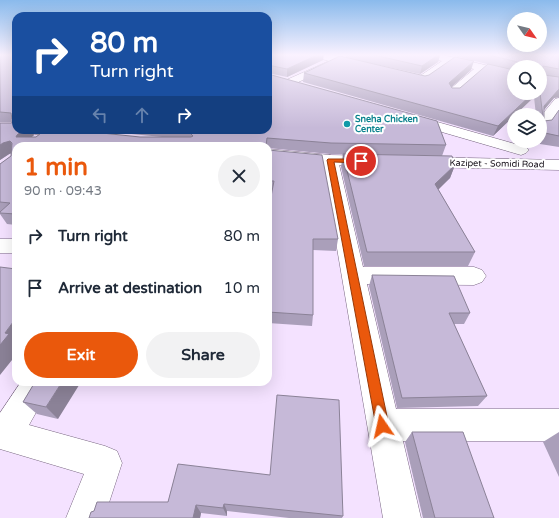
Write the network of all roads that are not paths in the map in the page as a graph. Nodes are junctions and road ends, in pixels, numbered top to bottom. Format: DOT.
graph roads {
  1 [pos="275,79"];
  2 [pos="296,79"];
  3 [pos="468,79"];
  4 [pos="288,83"];
  5 [pos="311,89"];
  6 [pos="453,92"];
  7 [pos="559,102"];
  8 [pos="394,113"];
  9 [pos="547,117"];
  10 [pos="74,134"];
  11 [pos="88,136"];
  12 [pos="507,141"];
  13 [pos="524,148"];
  14 [pos="272,154"];
  15 [pos="330,160"];
  16 [pos="386,162"];
  17 [pos="409,162"];
  18 [pos="512,164"];
  19 [pos="559,165"];
  20 [pos="0,246"];
  21 [pos="12,246"];
  22 [pos="354,275"];
  23 [pos="474,276"];
  24 [pos="35,386"];
  25 [pos="559,425"];
  26 [pos="382,426"];
  27 [pos="2,433"];
  28 [pos="85,518"];
  29 [pos="402,518"];
  1 -- 4 [label="street"];
  2 -- 4 [label="street"];
  3 -- 6 [label="street"];
  4 -- 5 [label="street"];
  7 -- 9 [label="street"];
  8 -- 12 [label="street"];
  10 -- 11 [label="street"];
  13 -- 18 [label="street"];
  14 -- 15 [label="street"];
  15 -- 16 [label="street"];
  15 -- 22 [label="street"];
  17 -- 18 [label="street, Kazipet - Somidi Road"];
  18 -- 19 [label="street, Kazipet - Somidi Road"];
  20 -- 21 [label="street"];
  22 -- 23 [label="street"];
  22 -- 26 [label="street"];
  24 -- 27 [label="street"];
  25 -- 26 [label="street"];
  26 -- 29 [label="street"];
  27 -- 28 [label="street"];
}
